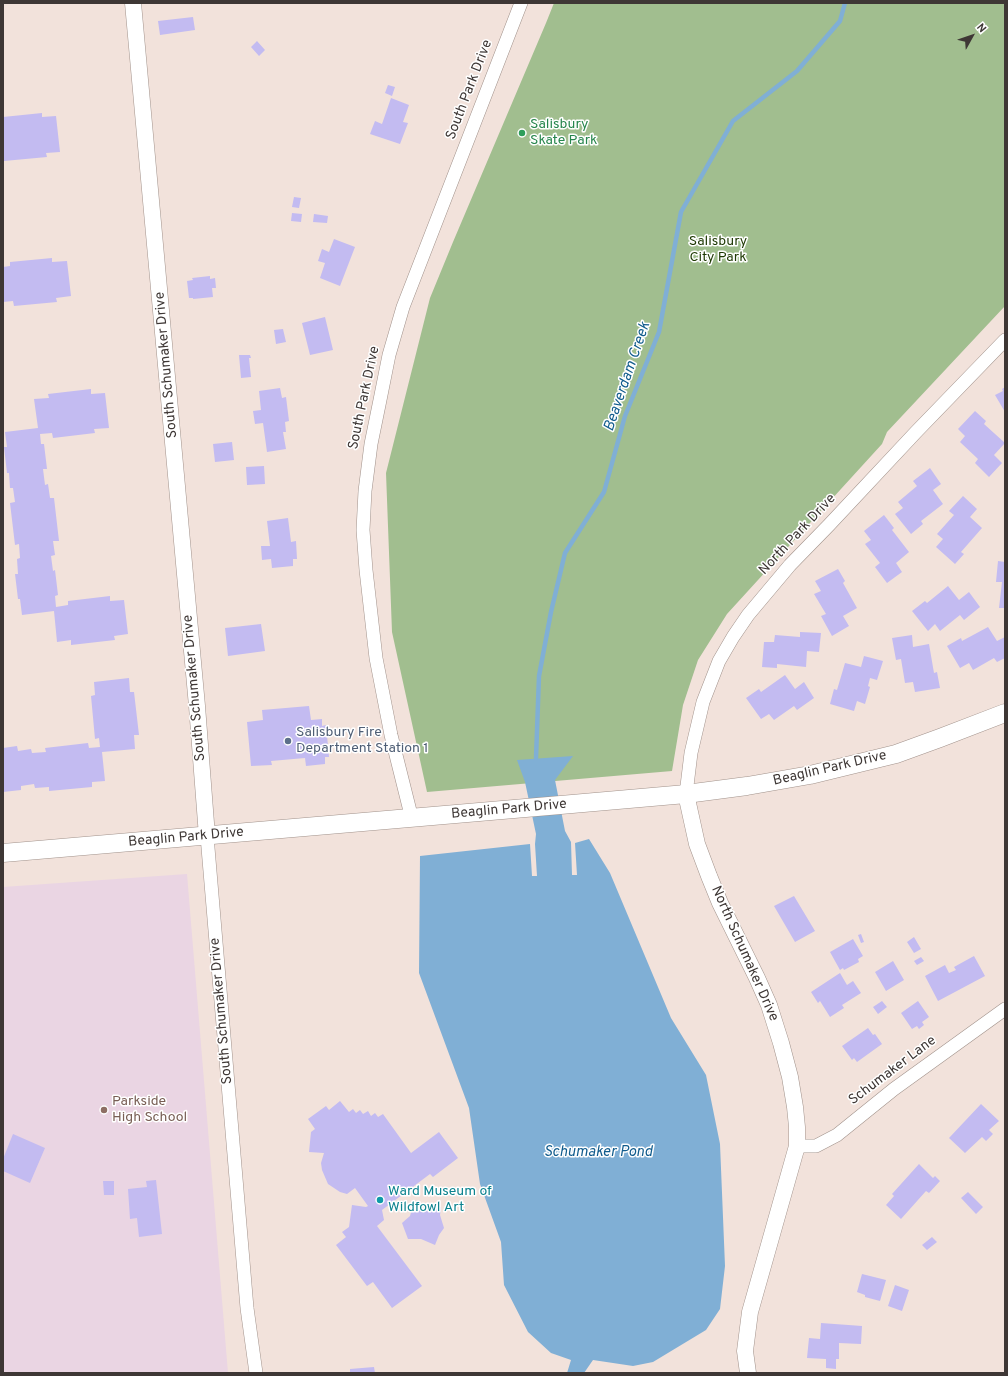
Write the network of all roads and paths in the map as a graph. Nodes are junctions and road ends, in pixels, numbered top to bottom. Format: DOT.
graph roads {
  1 [pos="134,3"];
  2 [pos="521,3"];
  3 [pos="1005,340"];
  4 [pos="1005,713"];
  5 [pos="686,794"];
  6 [pos="412,819"];
  7 [pos="207,836"];
  8 [pos="3,853"];
  9 [pos="1005,1009"];
  10 [pos="797,1146"];
  11 [pos="256,1373"];
  12 [pos="748,1373"];
  1 -- 7 [label="street, South Schumaker Drive"];
  2 -- 6 [label="street, South Park Drive"];
  3 -- 5 [label="street, North Park Drive"];
  4 -- 5 [label="main road, Beaglin Park Drive"];
  5 -- 6 [label="main road, Beaglin Park Drive"];
  5 -- 10 [label="street, North Schumaker Drive"];
  6 -- 7 [label="main road, Beaglin Park Drive"];
  7 -- 8 [label="main road, Beaglin Park Drive"];
  7 -- 11 [label="street, South Schumaker Drive"];
  9 -- 10 [label="street, Schumaker Lane"];
  10 -- 12 [label="street, North Schumaker Drive"];
}
